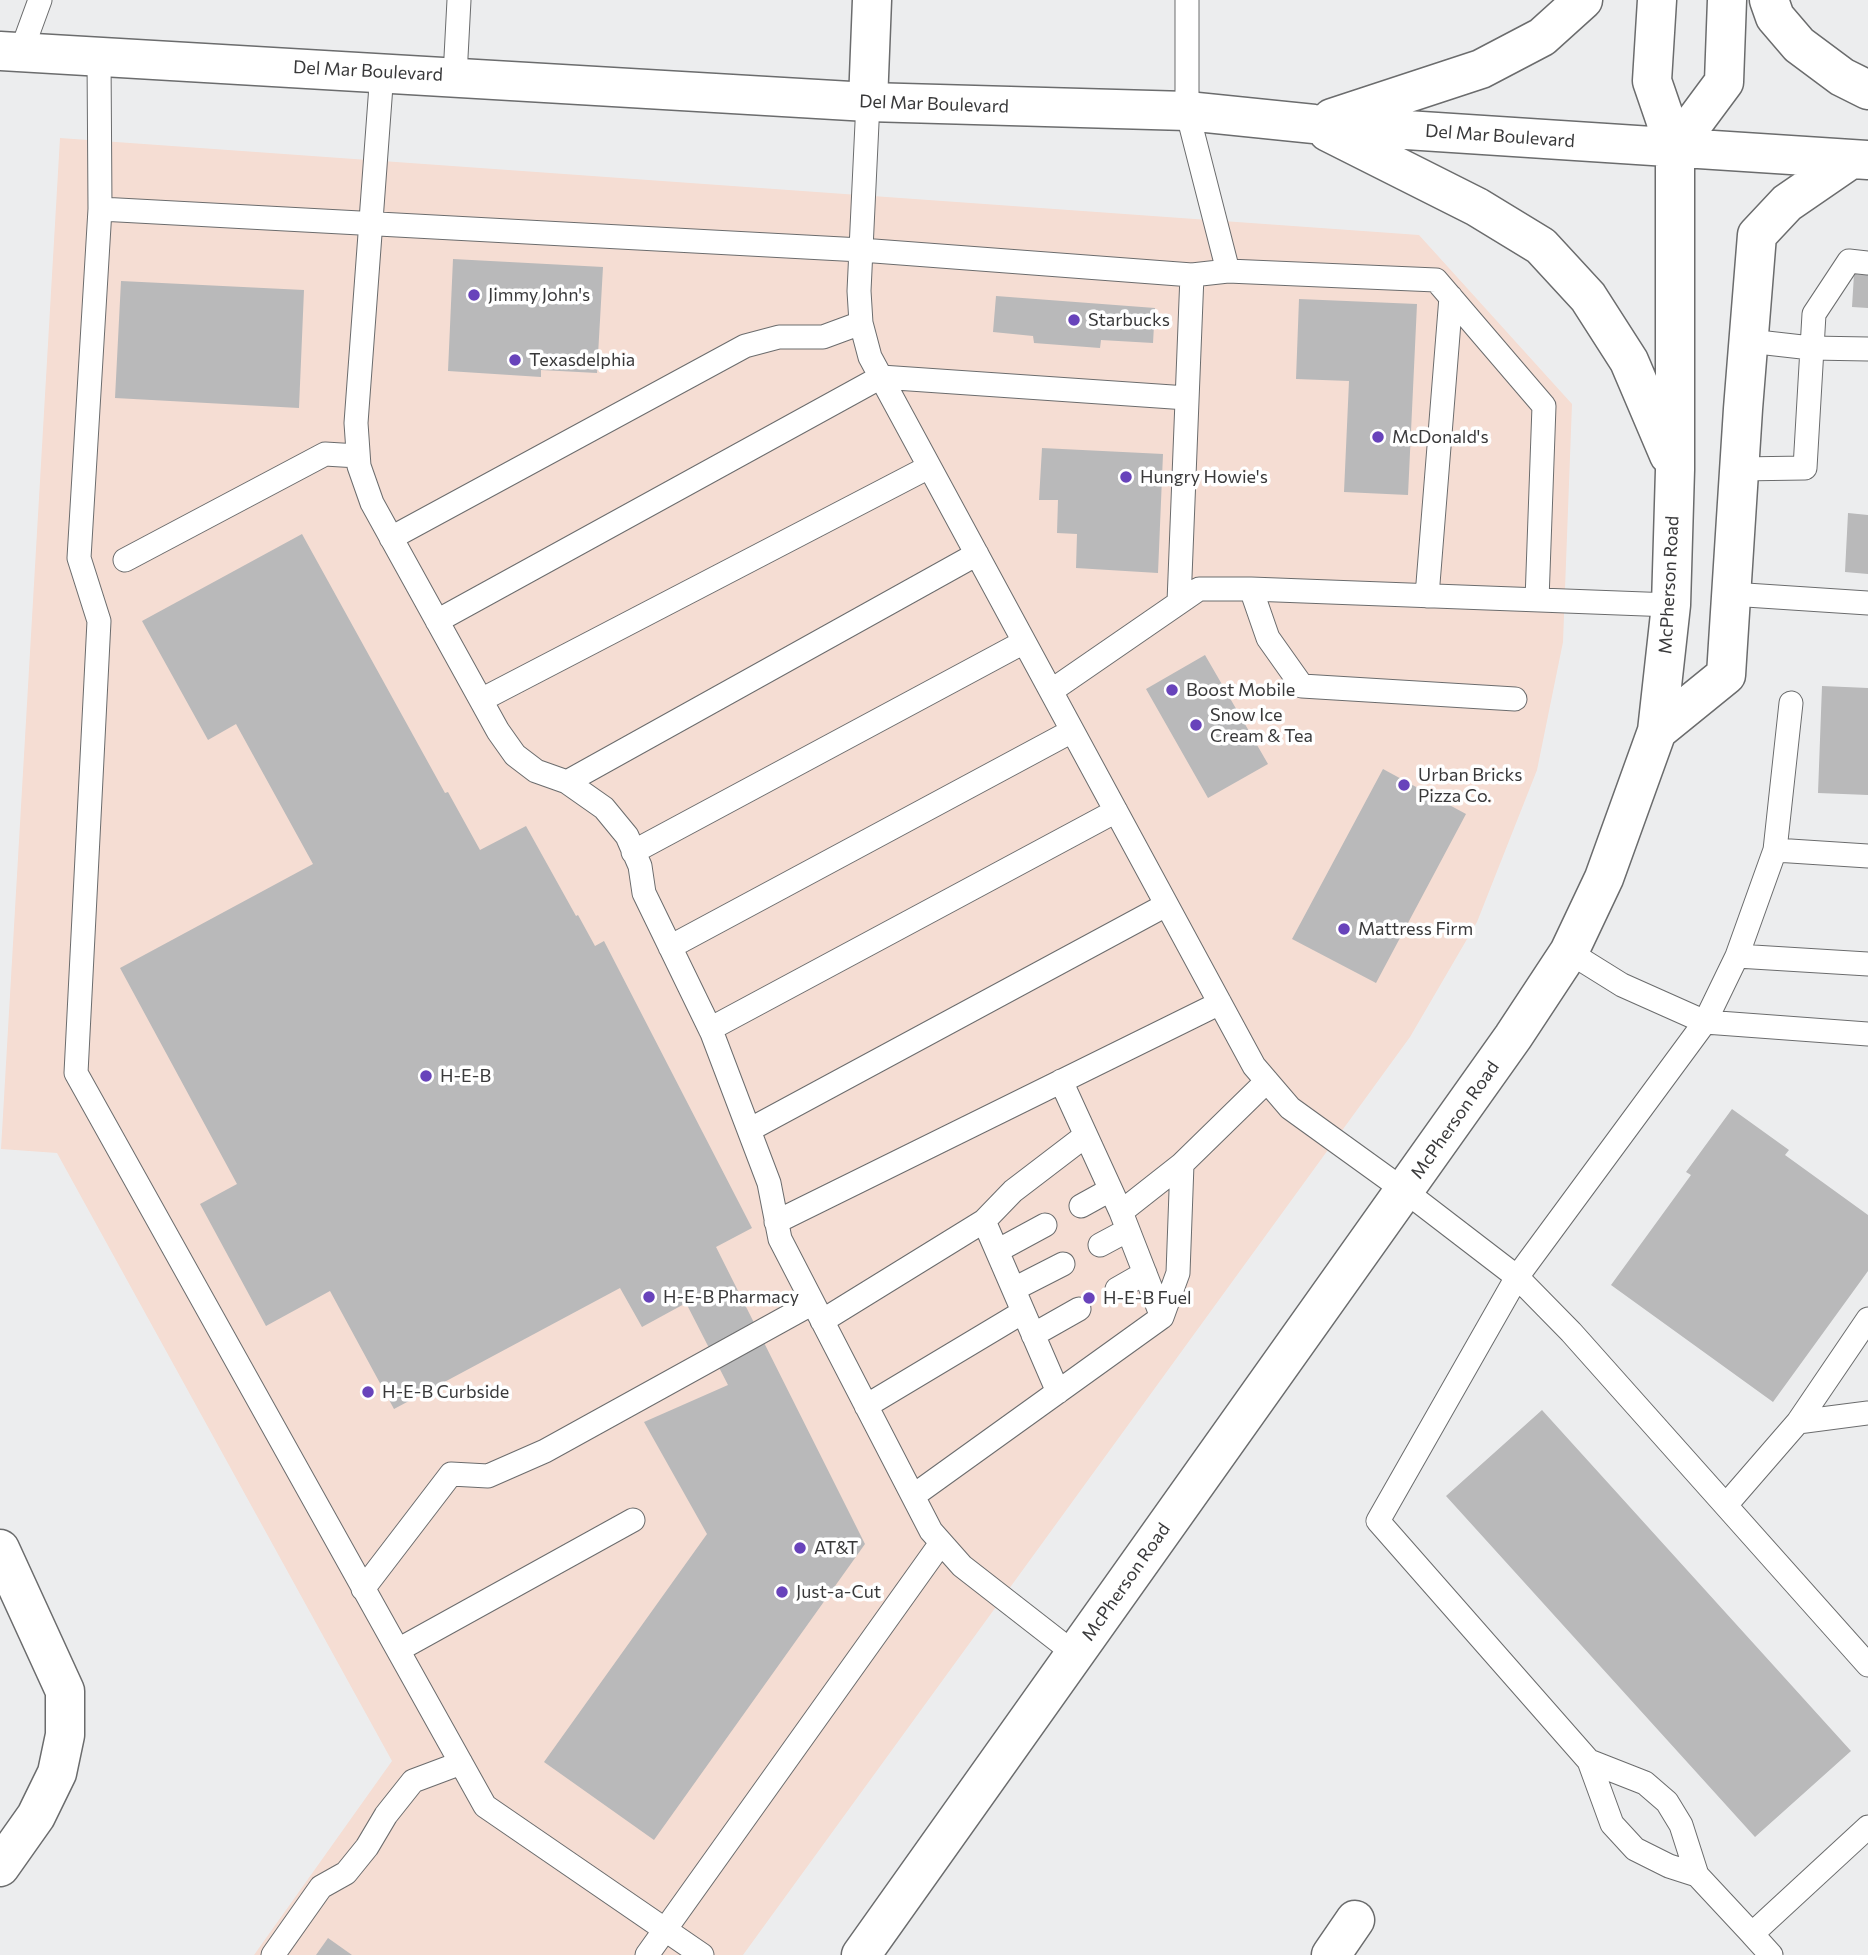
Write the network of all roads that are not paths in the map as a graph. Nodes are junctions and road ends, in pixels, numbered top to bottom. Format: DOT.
graph roads {
  1 [pos="40,0"];
  2 [pos="459,0"];
  3 [pos="872,0"];
  4 [pos="1187,0"];
  5 [pos="1583,0"];
  6 [pos="1657,0"];
  7 [pos="1727,0"];
  8 [pos="1769,0"];
  9 [pos="10,51"];
  10 [pos="99,56"];
  11 [pos="382,72"];
  12 [pos="455,76"];
  13 [pos="1868,90"];
  14 [pos="868,102"];
  15 [pos="1187,111"];
  16 [pos="1314,124"];
  17 [pos="1675,148"];
  18 [pos="1859,160"];
  19 [pos="100,209"];
  20 [pos="371,224"];
  21 [pos="861,250"];
  22 [pos="1868,262"];
  23 [pos="1228,271"];
  24 [pos="1192,275"];
  25 [pos="1451,297"];
  26 [pos="861,323"];
  27 [pos="1749,341"];
  28 [pos="1866,345"];
  29 [pos="1811,348"];
  30 [pos="881,377"];
  31 [pos="1187,398"];
  32 [pos="358,456"];
  33 [pos="929,467"];
  34 [pos="1739,469"];
  35 [pos="1675,470"];
  36 [pos="391,538"];
  37 [pos="977,554"];
  38 [pos="125,559"];
  39 [pos="1251,589"];
  40 [pos="1731,594"];
  41 [pos="1427,596"];
  42 [pos="1537,600"];
  43 [pos="1179,602"];
  44 [pos="1868,603"];
  45 [pos="1671,605"];
  46 [pos="437,621"];
  47 [pos="1024,642"];
  48 [pos="1051,691"];
  49 [pos="1515,699"];
  50 [pos="481,700"];
  51 [pos="1791,703"];
  52 [pos="1072,731"];
  53 [pos="1657,731"];
  54 [pos="567,782"];
  55 [pos="1116,811"];
  56 [pos="1775,850"];
  57 [pos="634,852"];
  58 [pos="1868,856"];
  59 [pos="1166,905"];
  60 [pos="670,947"];
  61 [pos="1569,952"];
  62 [pos="1737,956"];
  63 [pos="1868,964"];
  64 [pos="1220,1003"];
  65 [pos="1705,1022"];
  66 [pos="710,1028"];
  67 [pos="1868,1034"];
  68 [pos="1266,1081"];
  69 [pos="1061,1082"];
  70 [pos="749,1130"];
  71 [pos="1085,1136"];
  72 [pos="1182,1164"];
  73 [pos="1110,1190"];
  74 [pos="1405,1191"];
  75 [pos="1081,1206"];
  76 [pos="984,1221"];
  77 [pos="1124,1221"];
  78 [pos="776,1222"];
  79 [pos="1045,1225"];
  80 [pos="1100,1245"];
  81 [pos="997,1251"];
  82 [pos="1063,1264"];
  83 [pos="1145,1273"];
  84 [pos="1517,1277"];
  85 [pos="1013,1289"];
  86 [pos="1117,1289"];
  87 [pos="1079,1309"];
  88 [pos="817,1312"];
  89 [pos="1023,1312"];
  90 [pos="1163,1317"];
  91 [pos="1868,1319"];
  92 [pos="1033,1335"];
  93 [pos="1058,1392"];
  94 [pos="866,1406"];
  95 [pos="1868,1413"];
  96 [pos="1798,1422"];
  97 [pos="913,1496"];
  98 [pos="1726,1504"];
  99 [pos="633,1520"];
  100 [pos="941,1543"];
  101 [pos="0,1549"];
  102 [pos="363,1589"];
  103 [pos="398,1650"];
  104 [pos="1074,1654"];
  105 [pos="1868,1665"];
  106 [pos="1589,1761"];
  107 [pos="460,1762"];
  108 [pos="1868,1827"];
  109 [pos="0,1867"];
  110 [pos="1697,1875"];
  111 [pos="1355,1920"];
  112 [pos="665,1930"];
  113 [pos="1752,1934"];
  114 [pos="274,1955"];
  115 [pos="647,1955"];
  116 [pos="702,1955"];
  117 [pos="861,1955"];
  118 [pos="1331,1955"];
  119 [pos="1771,1955"];
  1 -- 9 [label="lane"];
  2 -- 12 [label="lane"];
  3 -- 14 [label="main road"];
  4 -- 15 [label="lane"];
  5 -- 16 [label="main road"];
  6 -- 17 [label="main road, McPherson Road"];
  7 -- 17 [label="main road"];
  8 -- 13 [label="main road"];
  9 -- 10 [label="main road, Del Mar Boulevard"];
  10 -- 11 [label="main road, Del Mar Boulevard"];
  10 -- 19 [label="lane"];
  11 -- 12 [label="main road, Del Mar Boulevard"];
  11 -- 20 [label="lane"];
  12 -- 14 [label="main road, Del Mar Boulevard"];
  14 -- 15 [label="main road, Del Mar Boulevard"];
  14 -- 21 [label="lane"];
  15 -- 16 [label="main road, Del Mar Boulevard"];
  15 -- 23 [label="lane"];
  16 -- 17 [label="main road, Del Mar Boulevard"];
  16 -- 35 [label="main road"];
  17 -- 18 [label="main road, Del Mar Boulevard"];
  17 -- 35 [label="main road, McPherson Road"];
  18 -- 27 [label="main road"];
  19 -- 20 [label="lane"];
  19 -- 102 [label="lane"];
  20 -- 21 [label="lane"];
  20 -- 32 [label="lane"];
  21 -- 24 [label="lane"];
  21 -- 26 [label="lane"];
  22 -- 29 [label="lane"];
  23 -- 24 [label="lane"];
  23 -- 25 [label="lane"];
  24 -- 31 [label="lane"];
  25 -- 41 [label="lane"];
  25 -- 42 [label="lane"];
  26 -- 30 [label="lane"];
  26 -- 36 [label="lane"];
  27 -- 29 [label="lane"];
  27 -- 34 [label="main road"];
  28 -- 29 [label="lane"];
  29 -- 34 [label="lane"];
  30 -- 31 [label="lane"];
  30 -- 33 [label="lane"];
  30 -- 46 [label="lane"];
  31 -- 43 [label="lane"];
  32 -- 36 [label="lane"];
  32 -- 38 [label="lane"];
  33 -- 37 [label="lane"];
  33 -- 50 [label="lane"];
  34 -- 40 [label="main road"];
  35 -- 45 [label="main road, McPherson Road"];
  36 -- 46 [label="lane"];
  37 -- 47 [label="lane"];
  37 -- 54 [label="lane"];
  39 -- 41 [label="lane"];
  39 -- 43 [label="lane"];
  39 -- 49 [label="lane"];
  40 -- 44 [label="lane"];
  40 -- 53 [label="main road"];
  41 -- 42 [label="lane"];
  42 -- 45 [label="lane"];
  43 -- 48 [label="lane"];
  45 -- 53 [label="main road, McPherson Road"];
  46 -- 50 [label="lane"];
  47 -- 48 [label="lane"];
  47 -- 57 [label="lane"];
  48 -- 52 [label="lane"];
  50 -- 54 [label="lane"];
  51 -- 56 [label="lane"];
  52 -- 55 [label="lane"];
  52 -- 60 [label="lane"];
  53 -- 61 [label="main road, McPherson Road"];
  54 -- 57 [label="lane"];
  55 -- 59 [label="lane"];
  55 -- 66 [label="lane"];
  56 -- 58 [label="lane"];
  56 -- 62 [label="lane"];
  57 -- 60 [label="lane"];
  59 -- 64 [label="lane"];
  59 -- 70 [label="lane"];
  60 -- 66 [label="lane"];
  61 -- 65 [label="lane"];
  61 -- 74 [label="main road, McPherson Road"];
  62 -- 63 [label="lane"];
  62 -- 65 [label="lane"];
  64 -- 68 [label="lane"];
  64 -- 69 [label="lane"];
  65 -- 67 [label="lane"];
  65 -- 84 [label="lane"];
  66 -- 70 [label="lane"];
  68 -- 72 [label="lane"];
  68 -- 74 [label="lane"];
  69 -- 71 [label="lane"];
  69 -- 78 [label="lane"];
  70 -- 78 [label="lane"];
  71 -- 73 [label="lane"];
  71 -- 76 [label="lane"];
  72 -- 77 [label="lane"];
  72 -- 90 [label="lane"];
  73 -- 75 [label="lane"];
  73 -- 77 [label="lane"];
  74 -- 84 [label="lane"];
  74 -- 104 [label="main road, McPherson Road"];
  76 -- 81 [label="lane"];
  76 -- 88 [label="lane"];
  77 -- 80 [label="lane"];
  77 -- 83 [label="lane"];
  78 -- 88 [label="lane"];
  79 -- 81 [label="lane"];
  81 -- 85 [label="lane"];
  82 -- 85 [label="lane"];
  83 -- 86 [label="lane"];
  83 -- 90 [label="lane"];
  84 -- 98 [label="lane"];
  84 -- 106 [label="lane"];
  85 -- 89 [label="lane"];
  87 -- 92 [label="lane"];
  88 -- 94 [label="lane"];
  88 -- 102 [label="lane"];
  89 -- 92 [label="lane"];
  89 -- 94 [label="lane"];
  90 -- 93 [label="lane"];
  91 -- 96 [label="lane"];
  92 -- 93 [label="lane"];
  93 -- 97 [label="lane"];
  94 -- 97 [label="lane"];
  95 -- 96 [label="lane"];
  96 -- 98 [label="lane"];
  97 -- 100 [label="lane"];
  98 -- 105 [label="lane"];
  99 -- 103 [label="lane"];
  100 -- 104 [label="lane"];
  100 -- 112 [label="lane"];
  101 -- 109 [label="main road"];
  102 -- 103 [label="lane"];
  103 -- 107 [label="lane"];
  104 -- 117 [label="main road, McPherson Road"];
  106 -- 110 [label="lane"];
  106 -- 110 [label="lane"];
  107 -- 112 [label="lane"];
  107 -- 114 [label="lane"];
  108 -- 113 [label="lane"];
  110 -- 113 [label="lane"];
  111 -- 118 [label="main road"];
  112 -- 115 [label="lane"];
  112 -- 116 [label="lane"];
  113 -- 119 [label="lane"];
}
